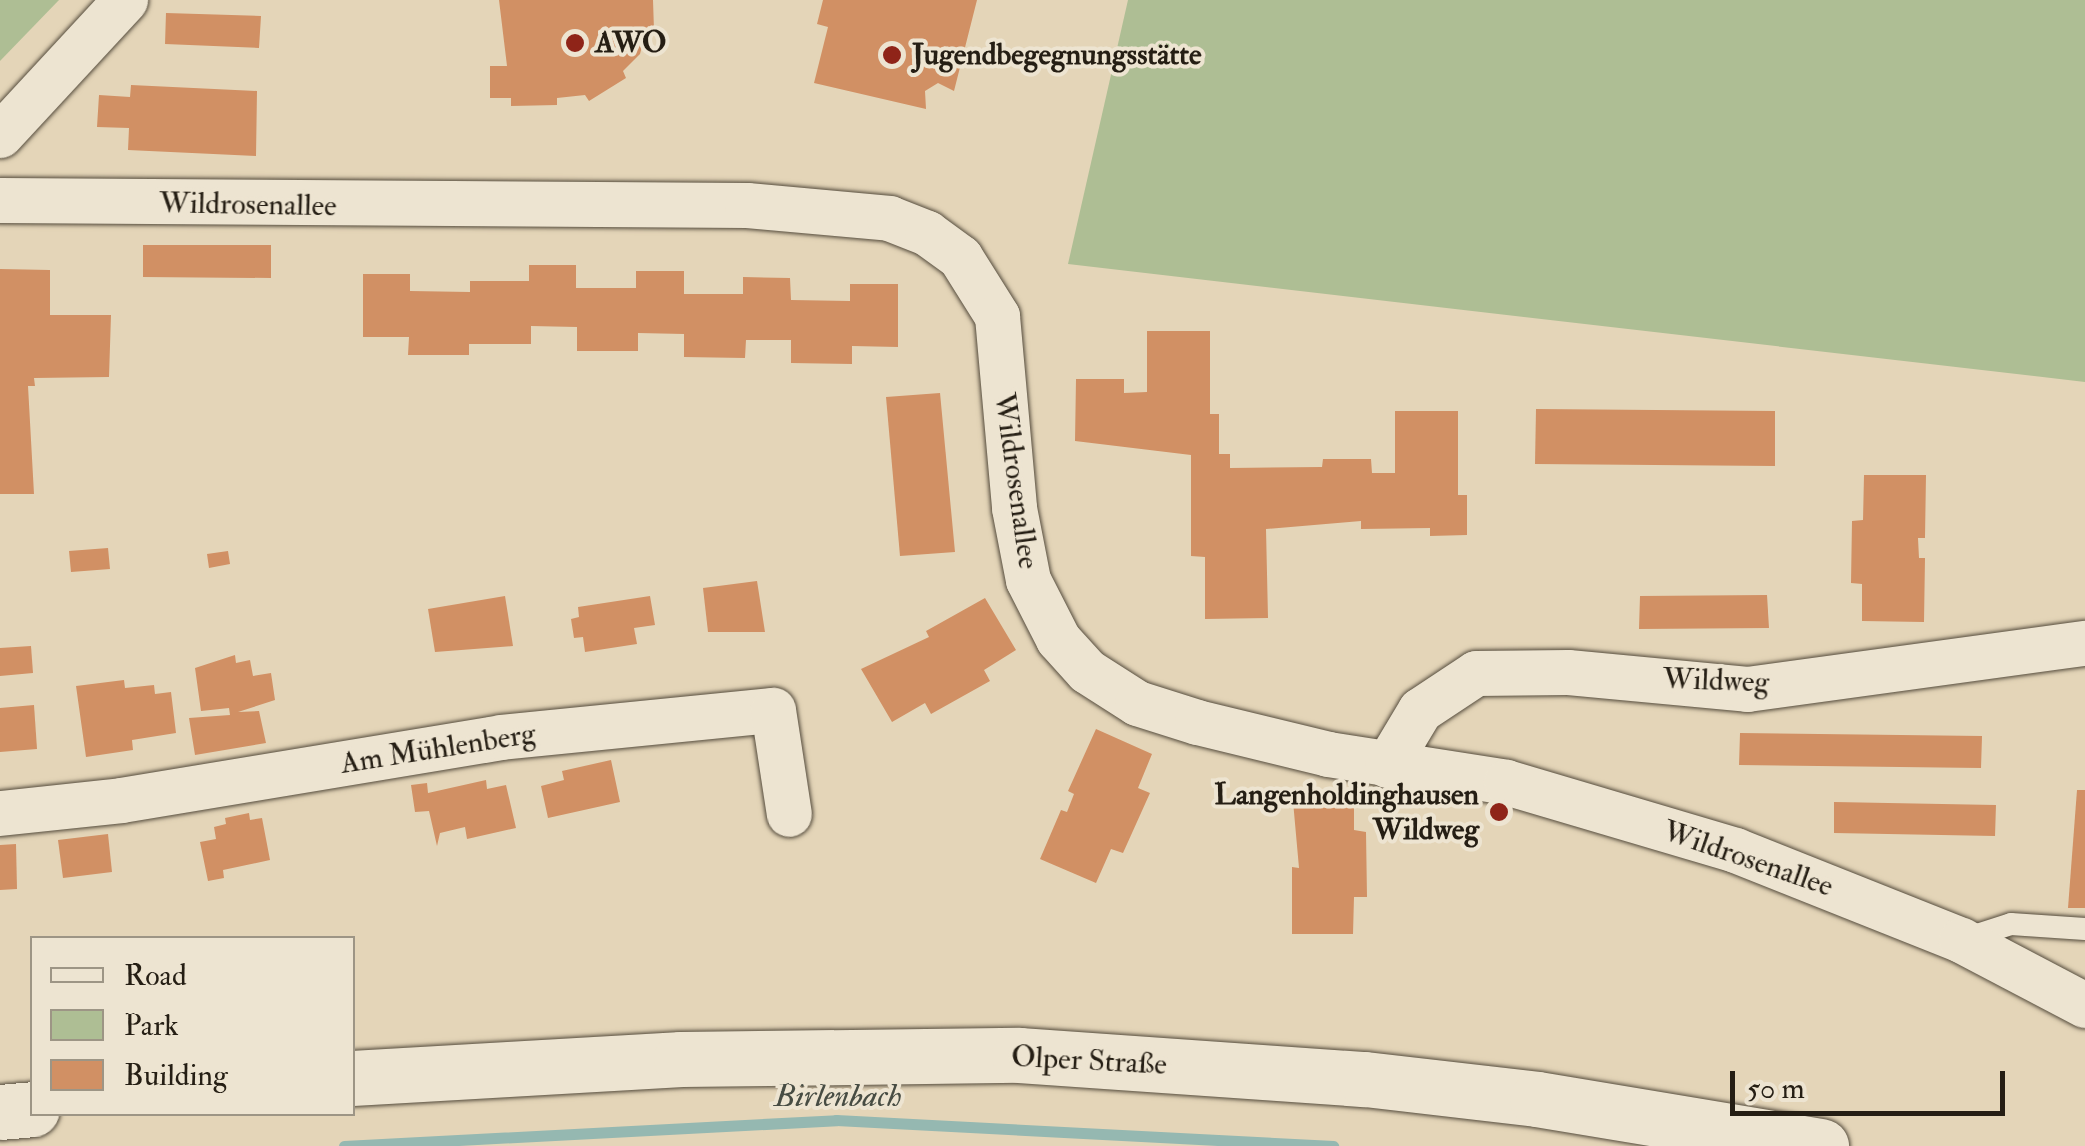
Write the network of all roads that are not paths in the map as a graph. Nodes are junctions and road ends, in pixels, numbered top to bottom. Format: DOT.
graph roads {
  1 [pos="125,0"];
  2 [pos="0,135"];
  3 [pos="0,200"];
  4 [pos="2085,644"];
  5 [pos="1387,765"];
  6 [pos="0,813"];
  7 [pos="789,814"];
  8 [pos="2085,929"];
  9 [pos="1961,940"];
  10 [pos="2085,1005"];
  11 [pos="355,1078"];
  12 [pos="30,1109"];
  13 [pos="0,1112"];
  14 [pos="1821,1146"];
  1 -- 2 [label="street"];
  3 -- 5 [label="street, Wildrosenallee"];
  4 -- 5 [label="street, Wildweg"];
  5 -- 9 [label="street, Wildrosenallee"];
  6 -- 7 [label="street, Am Mühlenberg"];
  8 -- 9 [label="lane"];
  9 -- 10 [label="street, Wildrosenallee"];
  11 -- 14 [label="main road, Olper Straße"];
  12 -- 13 [label="main road"];
}
